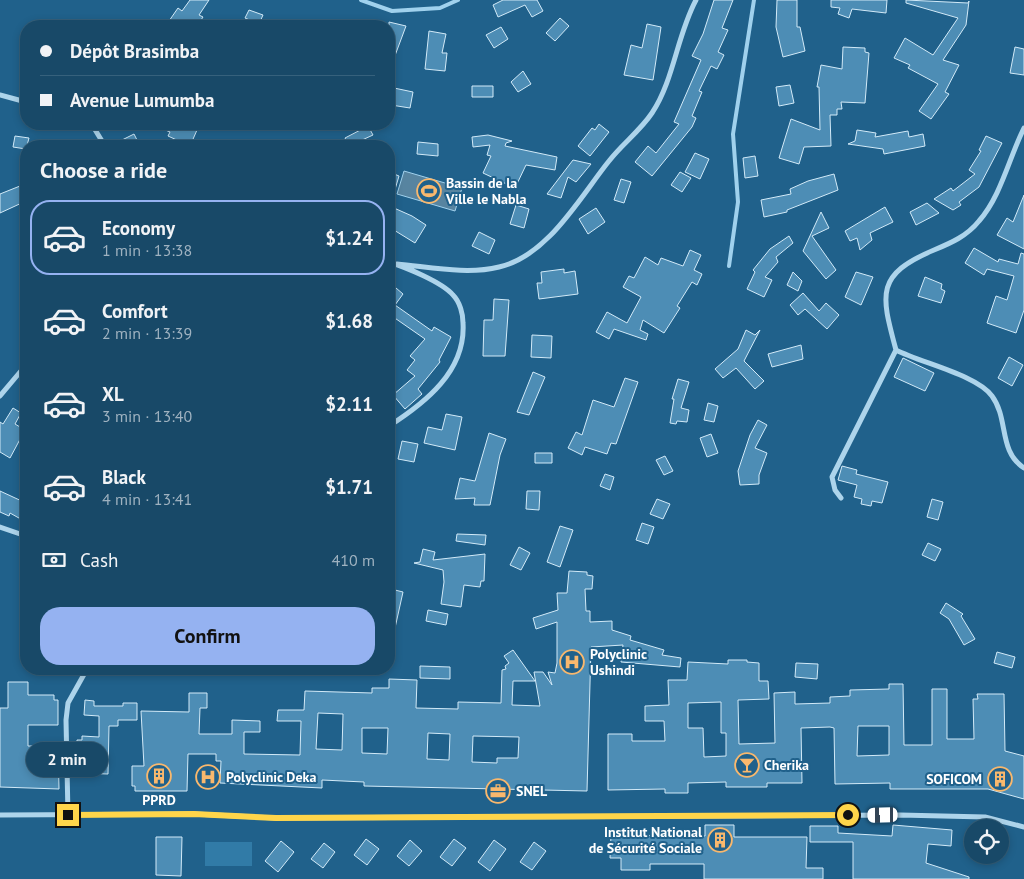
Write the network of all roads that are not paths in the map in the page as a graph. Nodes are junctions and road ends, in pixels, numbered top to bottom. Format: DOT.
graph roads {
  1 [pos="696,0"];
  2 [pos="0,95"];
  3 [pos="20,100"];
  4 [pos="1024,128"];
  5 [pos="397,264"];
  6 [pos="896,350"];
  7 [pos="20,372"];
  8 [pos="0,396"];
  9 [pos="395,422"];
  10 [pos="1024,468"];
  11 [pos="841,498"];
  12 [pos="0,527"];
  13 [pos="20,534"];
  14 [pos="84,675"];
  15 [pos="0,815"];
  16 [pos="68,815"];
  17 [pos="1024,826"];
  1 -- 5 [label="street"];
  2 -- 3 [label="street"];
  4 -- 6 [label="street"];
  5 -- 9 [label="street"];
  6 -- 10 [label="street"];
  6 -- 11 [label="street"];
  7 -- 8 [label="street"];
  12 -- 13 [label="street"];
  14 -- 16 [label="street"];
  15 -- 16 [label="street"];
  16 -- 17 [label="street"];
}
